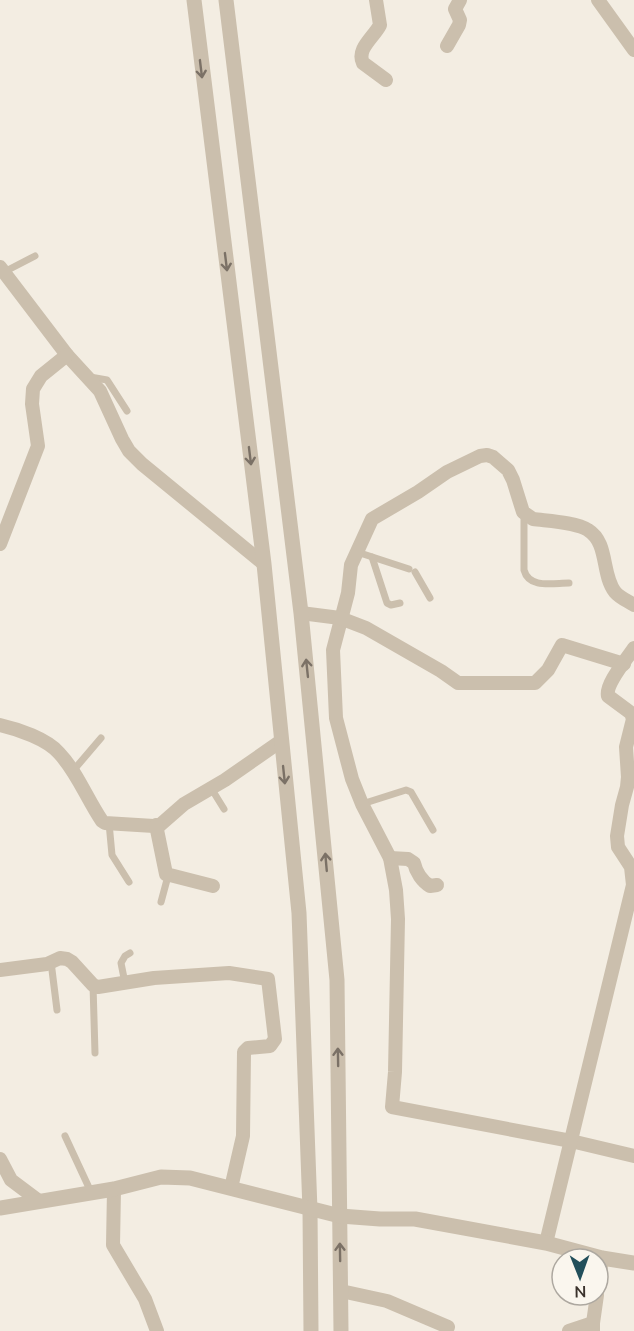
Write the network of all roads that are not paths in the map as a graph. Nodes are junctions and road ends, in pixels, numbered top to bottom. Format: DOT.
graph roads {
  1 [pos="194,0"];
  2 [pos="226,0"];
  3 [pos="376,0"];
  4 [pos="460,0"];
  5 [pos="598,0"];
  6 [pos="447,46"];
  7 [pos="634,50"];
  8 [pos="386,80"];
  9 [pos="35,256"];
  10 [pos="2,270"];
  11 [pos="67,356"];
  12 [pos="86,376"];
  13 [pos="127,411"];
  14 [pos="524,513"];
  15 [pos="0,544"];
  16 [pos="357,552"];
  17 [pos="372,557"];
  18 [pos="264,564"];
  19 [pos="569,583"];
  20 [pos="430,598"];
  21 [pos="400,603"];
  22 [pos="634,605"];
  23 [pos="301,613"];
  24 [pos="340,618"];
  25 [pos="634,648"];
  26 [pos="624,664"];
  27 [pos="0,724"];
  28 [pos="101,738"];
  29 [pos="281,741"];
  30 [pos="72,772"];
  31 [pos="211,788"];
  32 [pos="362,804"];
  33 [pos="224,809"];
  34 [pos="109,824"];
  35 [pos="156,825"];
  36 [pos="433,831"];
  37 [pos="390,858"];
  38 [pos="168,876"];
  39 [pos="129,882"];
  40 [pos="437,885"];
  41 [pos="213,886"];
  42 [pos="161,902"];
  43 [pos="130,952"];
  44 [pos="51,962"];
  45 [pos="0,970"];
  46 [pos="125,983"];
  47 [pos="93,985"];
  48 [pos="57,1010"];
  49 [pos="95,1053"];
  50 [pos="65,1136"];
  51 [pos="571,1141"];
  52 [pos="634,1156"];
  53 [pos="0,1159"];
  54 [pos="231,1188"];
  55 [pos="114,1189"];
  56 [pos="92,1192"];
  57 [pos="39,1201"];
  58 [pos="0,1208"];
  59 [pos="310,1210"];
  60 [pos="340,1216"];
  61 [pos="546,1243"];
  62 [pos="561,1247"];
  63 [pos="610,1259"];
  64 [pos="634,1263"];
  65 [pos="340,1291"];
  66 [pos="596,1307"];
  67 [pos="593,1327"];
  68 [pos="447,1328"];
  69 [pos="158,1331"];
  70 [pos="311,1331"];
  71 [pos="341,1331"];
  72 [pos="569,1331"];
  1 -- 18 [label="street, one-way"];
  2 -- 23 [label="street"];
  3 -- 8 [label="street"];
  4 -- 6 [label="street"];
  5 -- 7 [label="street"];
  9 -- 10 [label="lane"];
  10 -- 11 [label="street"];
  11 -- 12 [label="street"];
  11 -- 15 [label="street"];
  12 -- 13 [label="lane"];
  12 -- 18 [label="street"];
  14 -- 16 [label="street"];
  14 -- 19 [label="lane"];
  14 -- 22 [label="street"];
  16 -- 17 [label="lane"];
  16 -- 24 [label="street"];
  17 -- 20 [label="lane"];
  17 -- 21 [label="lane"];
  18 -- 29 [label="street"];
  23 -- 24 [label="street"];
  60 -- 23 [label="street, one-way"];
  24 -- 26 [label="street"];
  24 -- 32 [label="street"];
  25 -- 26 [label="street"];
  26 -- 51 [label="street"];
  27 -- 30 [label="street"];
  28 -- 30 [label="lane"];
  29 -- 31 [label="street"];
  29 -- 59 [label="street, one-way"];
  30 -- 34 [label="street"];
  31 -- 33 [label="lane"];
  31 -- 35 [label="street"];
  32 -- 36 [label="lane"];
  32 -- 37 [label="street"];
  34 -- 35 [label="street"];
  34 -- 39 [label="lane"];
  35 -- 38 [label="street"];
  37 -- 40 [label="street"];
  37 -- 51 [label="street"];
  38 -- 41 [label="street"];
  38 -- 42 [label="lane"];
  43 -- 46 [label="lane"];
  44 -- 45 [label="street"];
  44 -- 47 [label="street"];
  44 -- 48 [label="lane"];
  46 -- 47 [label="street"];
  46 -- 54 [label="street"];
  47 -- 49 [label="lane"];
  50 -- 56 [label="lane"];
  51 -- 52 [label="street"];
  51 -- 61 [label="street"];
  53 -- 57 [label="street"];
  54 -- 55 [label="street"];
  54 -- 59 [label="street"];
  55 -- 56 [label="street"];
  55 -- 69 [label="street"];
  56 -- 57 [label="street"];
  57 -- 58 [label="street"];
  59 -- 60 [label="street"];
  59 -- 70 [label="street"];
  60 -- 61 [label="street"];
  65 -- 60 [label="street, one-way"];
  61 -- 62 [label="street"];
  63 -- 64 [label="street"];
  65 -- 68 [label="street"];
  65 -- 71 [label="street"];
  66 -- 67 [label="street"];
  67 -- 72 [label="street"];
}
